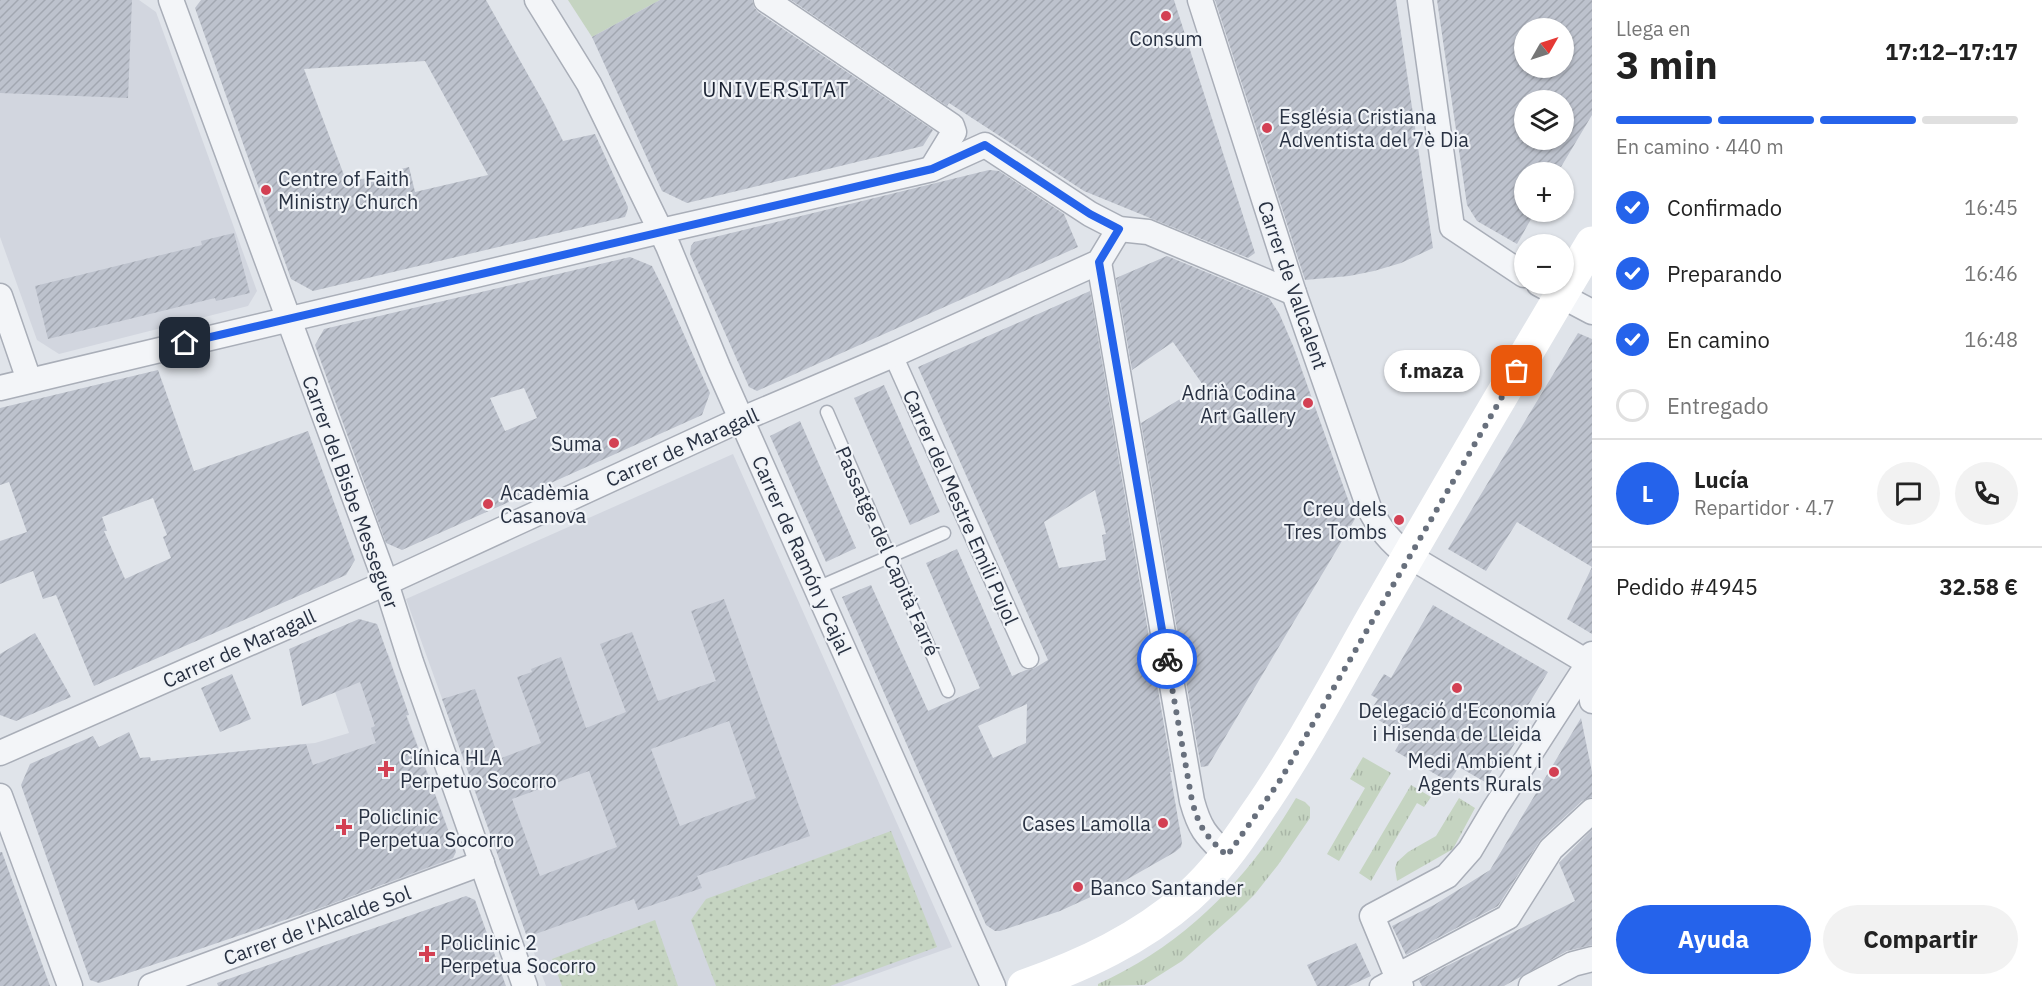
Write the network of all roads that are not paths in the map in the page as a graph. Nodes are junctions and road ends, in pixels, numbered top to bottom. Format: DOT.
graph roads {
  1 [pos="171,0"];
  2 [pos="537,0"];
  3 [pos="766,0"];
  4 [pos="1200,0"];
  5 [pos="1420,0"];
  6 [pos="932,169"];
  7 [pos="1119,229"];
  8 [pos="661,231"];
  9 [pos="1592,243"];
  10 [pos="1099,262"];
  11 [pos="1574,263"];
  12 [pos="1514,268"];
  13 [pos="1294,293"];
  14 [pos="1548,294"];
  15 [pos="1558,294"];
  16 [pos="0,296"];
  17 [pos="1592,312"];
  18 [pos="289,318"];
  19 [pos="893,355"];
  20 [pos="29,380"];
  21 [pos="0,388"];
  22 [pos="827,412"];
  23 [pos="741,420"];
  24 [pos="944,533"];
  25 [pos="1409,556"];
  26 [pos="891,557"];
  27 [pos="386,583"];
  28 [pos="818,588"];
  29 [pos="1029,659"];
  30 [pos="1591,661"];
  31 [pos="948,691"];
  32 [pos="1592,701"];
  33 [pos="0,753"];
  34 [pos="0,796"];
  35 [pos="1592,811"];
  36 [pos="1227,856"];
  37 [pos="482,863"];
  38 [pos="1592,959"];
  39 [pos="1392,983"];
  40 [pos="70,986"];
  41 [pos="151,986"];
  42 [pos="525,986"];
  43 [pos="993,986"];
  44 [pos="1024,986"];
  45 [pos="1532,986"];
  1 -- 18 [label="street, Carrer del Bisbe Messeguer"];
  2 -- 8 [label="street, Carrer de Ramón y Cajal"];
  3 -- 6 [label="street"];
  4 -- 13 [label="street, Carrer de Vallcalent"];
  5 -- 12 [label="street"];
  6 -- 7 [label="street"];
  6 -- 8 [label="street"];
  7 -- 10 [label="street"];
  7 -- 13 [label="street"];
  8 -- 18 [label="street"];
  8 -- 23 [label="street, Carrer de Ramón y Cajal"];
  9 -- 11 [label="main road"];
  10 -- 19 [label="street, Carrer de Maragall"];
  10 -- 36 [label="street"];
  13 -- 25 [label="street, Carrer de Vallcalent"];
  14 -- 25 [label="main road"];
  15 -- 17 [label="street"];
  16 -- 20 [label="street"];
  18 -- 20 [label="street"];
  18 -- 27 [label="street, Carrer del Bisbe Messeguer"];
  19 -- 23 [label="street, Carrer de Maragall"];
  19 -- 29 [label="street, Carrer del Mestre Emili Pujol"];
  20 -- 21 [label="street"];
  22 -- 26 [label="lane, Passatge del Capità Farré"];
  23 -- 27 [label="street, Carrer de Maragall"];
  23 -- 28 [label="street, Carrer de Ramón y Cajal"];
  24 -- 26 [label="lane"];
  25 -- 30 [label="street, Carrer de Vallcalent"];
  25 -- 36 [label="main road"];
  26 -- 28 [label="lane"];
  26 -- 31 [label="lane, Passatge del Capità Farré"];
  27 -- 33 [label="street, Carrer de Maragall"];
  27 -- 37 [label="street, Carrer del Bisbe Messeguer"];
  28 -- 43 [label="street, Carrer de Ramón y Cajal"];
  30 -- 32 [label="street"];
  30 -- 39 [label="street"];
  34 -- 40 [label="street"];
  35 -- 39 [label="street"];
  36 -- 44 [label="main road"];
  37 -- 41 [label="street, Carrer de l'Alcalde Sol"];
  37 -- 42 [label="street, Carrer del Bisbe Messeguer"];
  38 -- 45 [label="street"];
}
